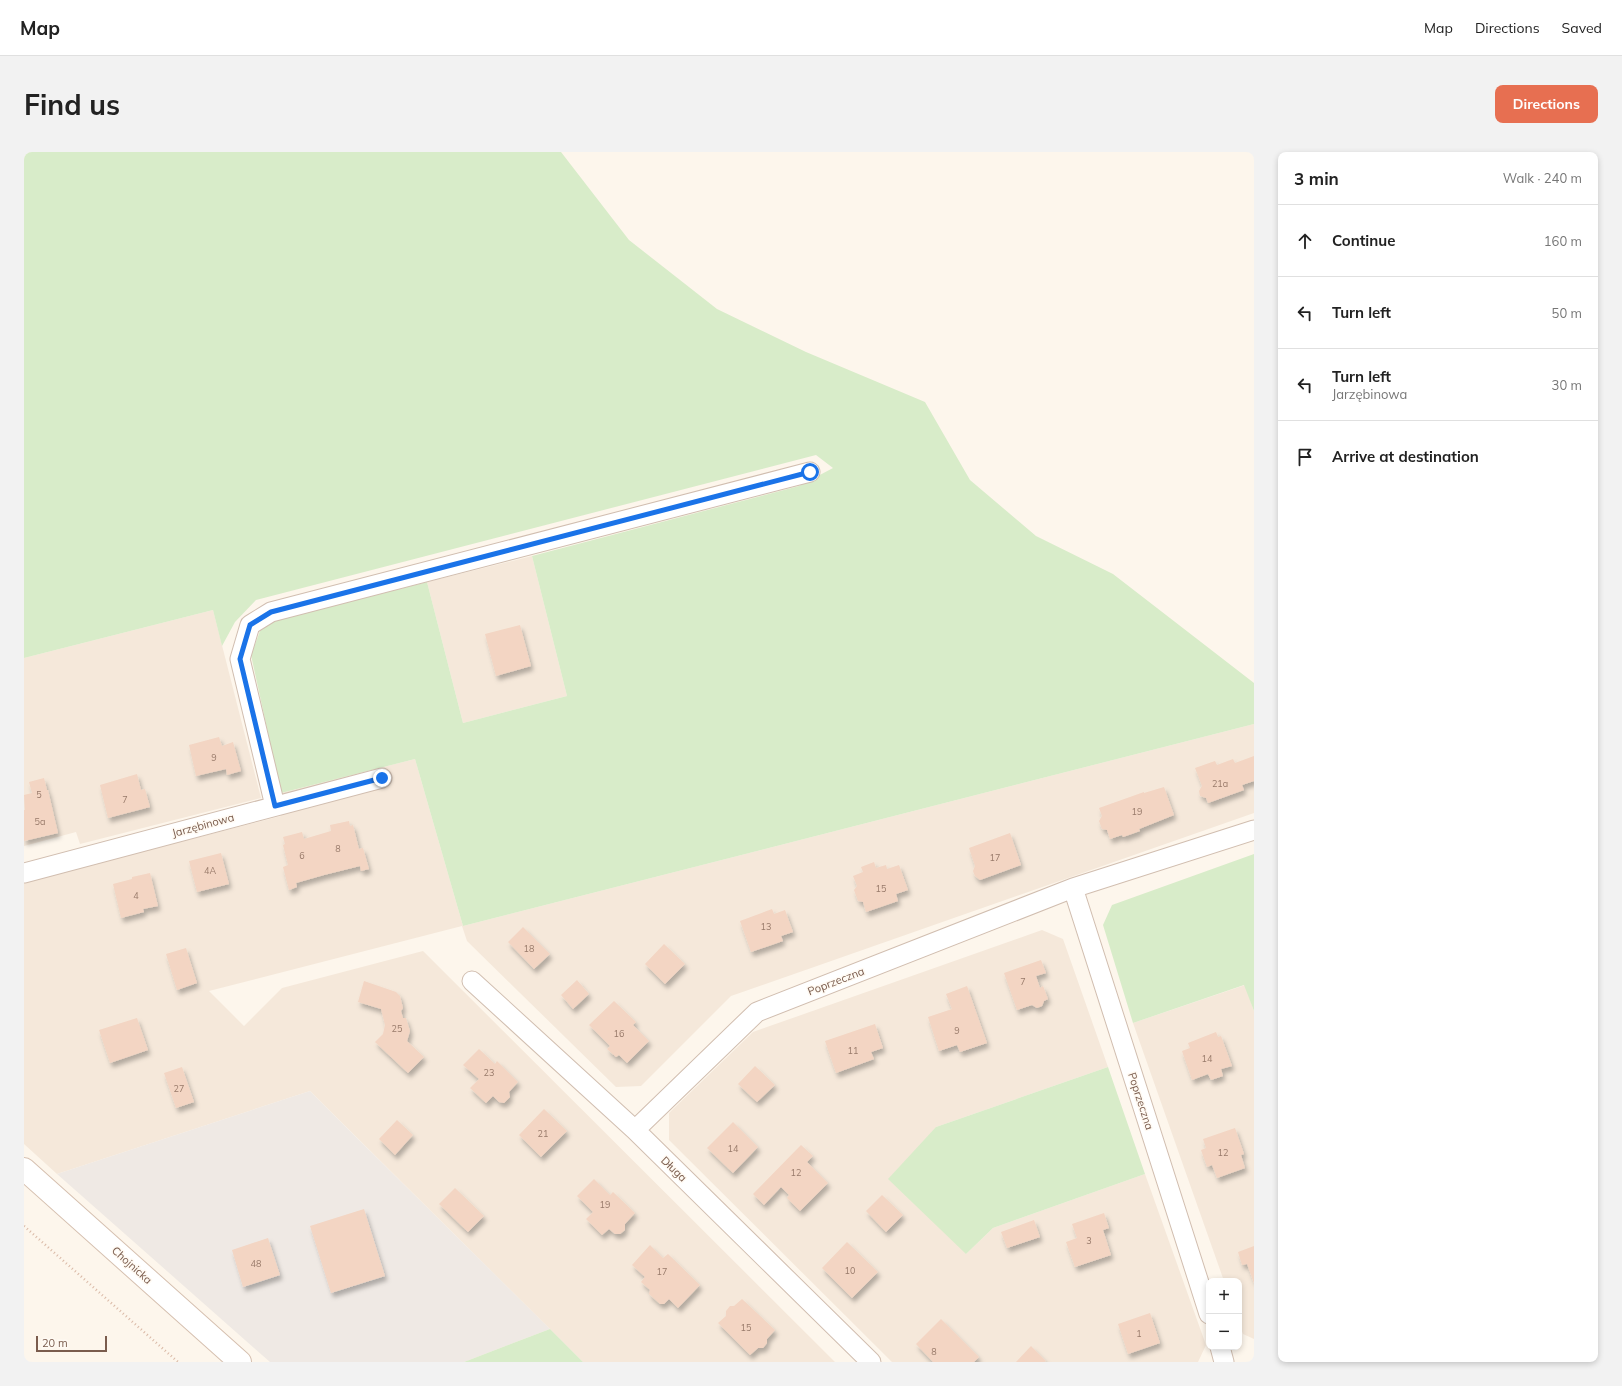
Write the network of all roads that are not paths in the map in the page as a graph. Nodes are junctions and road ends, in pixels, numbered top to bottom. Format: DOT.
graph roads {
  1 [pos="810,472"];
  2 [pos="382,778"];
  3 [pos="275,806"];
  4 [pos="1254,830"];
  5 [pos="24,873"];
  6 [pos="1073,888"];
  7 [pos="472,981"];
  8 [pos="635,1130"];
  9 [pos="24,1169"];
  10 [pos="1206,1305"];
  11 [pos="1221,1350"];
  12 [pos="240,1362"];
  13 [pos="871,1362"];
  14 [pos="1224,1362"];
  1 -- 3 [label="street"];
  2 -- 3 [label="street, Jarzębinowa"];
  3 -- 5 [label="street, Jarzębinowa"];
  4 -- 6 [label="street, Poprzeczna"];
  6 -- 8 [label="street, Poprzeczna"];
  6 -- 10 [label="street, Poprzeczna"];
  7 -- 8 [label="street, Długa"];
  8 -- 13 [label="street, Długa"];
  9 -- 12 [label="street, Chojnicka"];
  11 -- 14 [label="street"];
}
